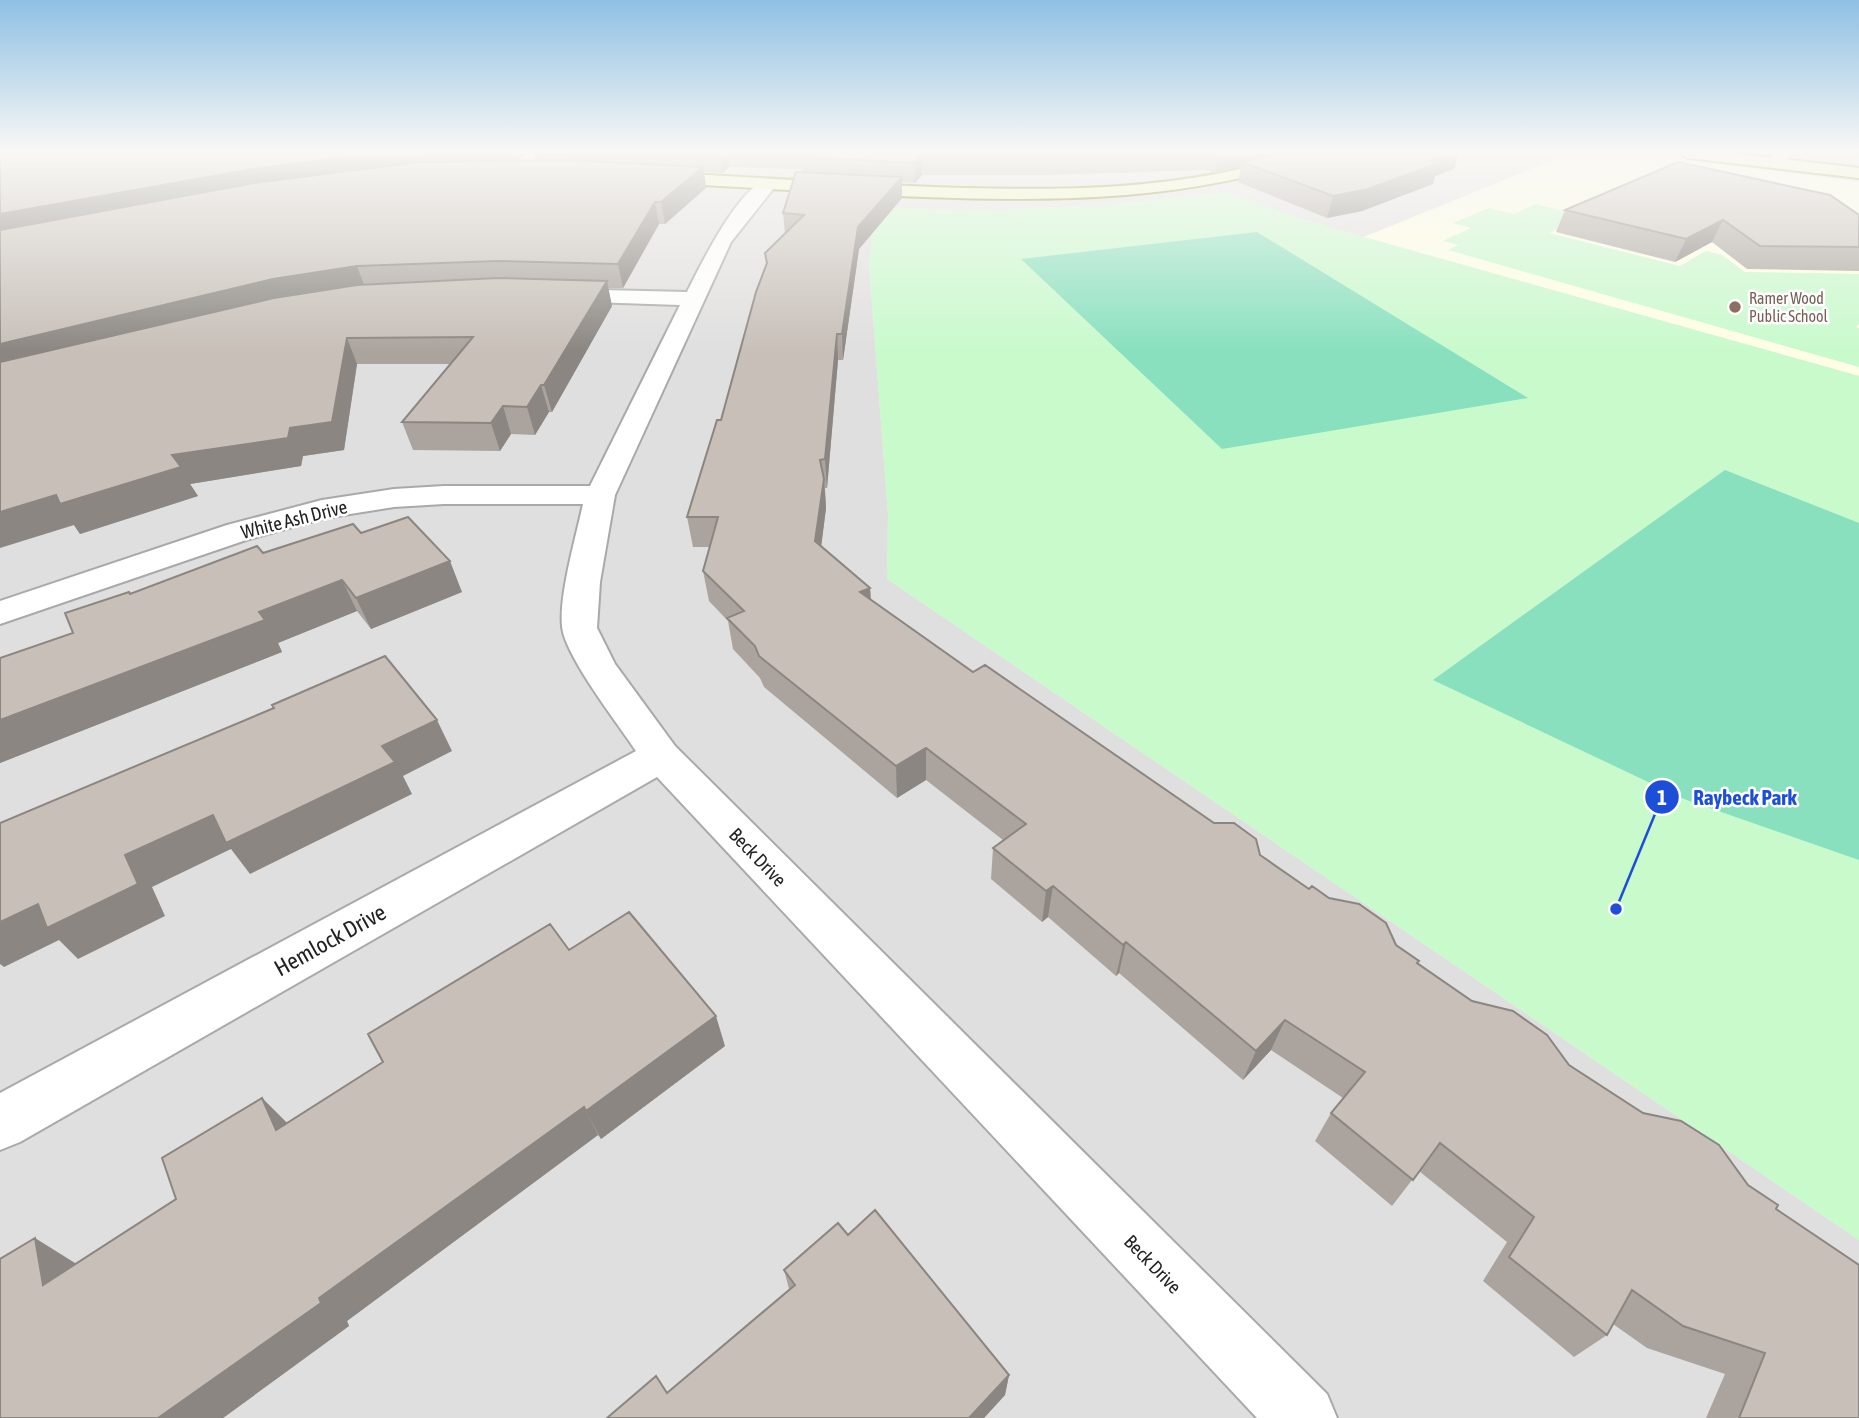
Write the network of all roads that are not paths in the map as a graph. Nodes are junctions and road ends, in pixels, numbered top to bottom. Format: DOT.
graph roads {
  1 [pos="739,219"];
  2 [pos="544,295"];
  3 [pos="694,299"];
  4 [pos="600,495"];
  5 [pos="0,613"];
  6 [pos="661,756"];
  7 [pos="0,1123"];
  8 [pos="1303,1418"];
  1 -- 3 [label="street, Beck Drive"];
  2 -- 3 [label="street"];
  3 -- 4 [label="street, Beck Drive"];
  4 -- 5 [label="street, White Ash Drive"];
  4 -- 6 [label="street, Beck Drive"];
  6 -- 7 [label="street, Hemlock Drive"];
  6 -- 8 [label="street, Beck Drive"];
}
